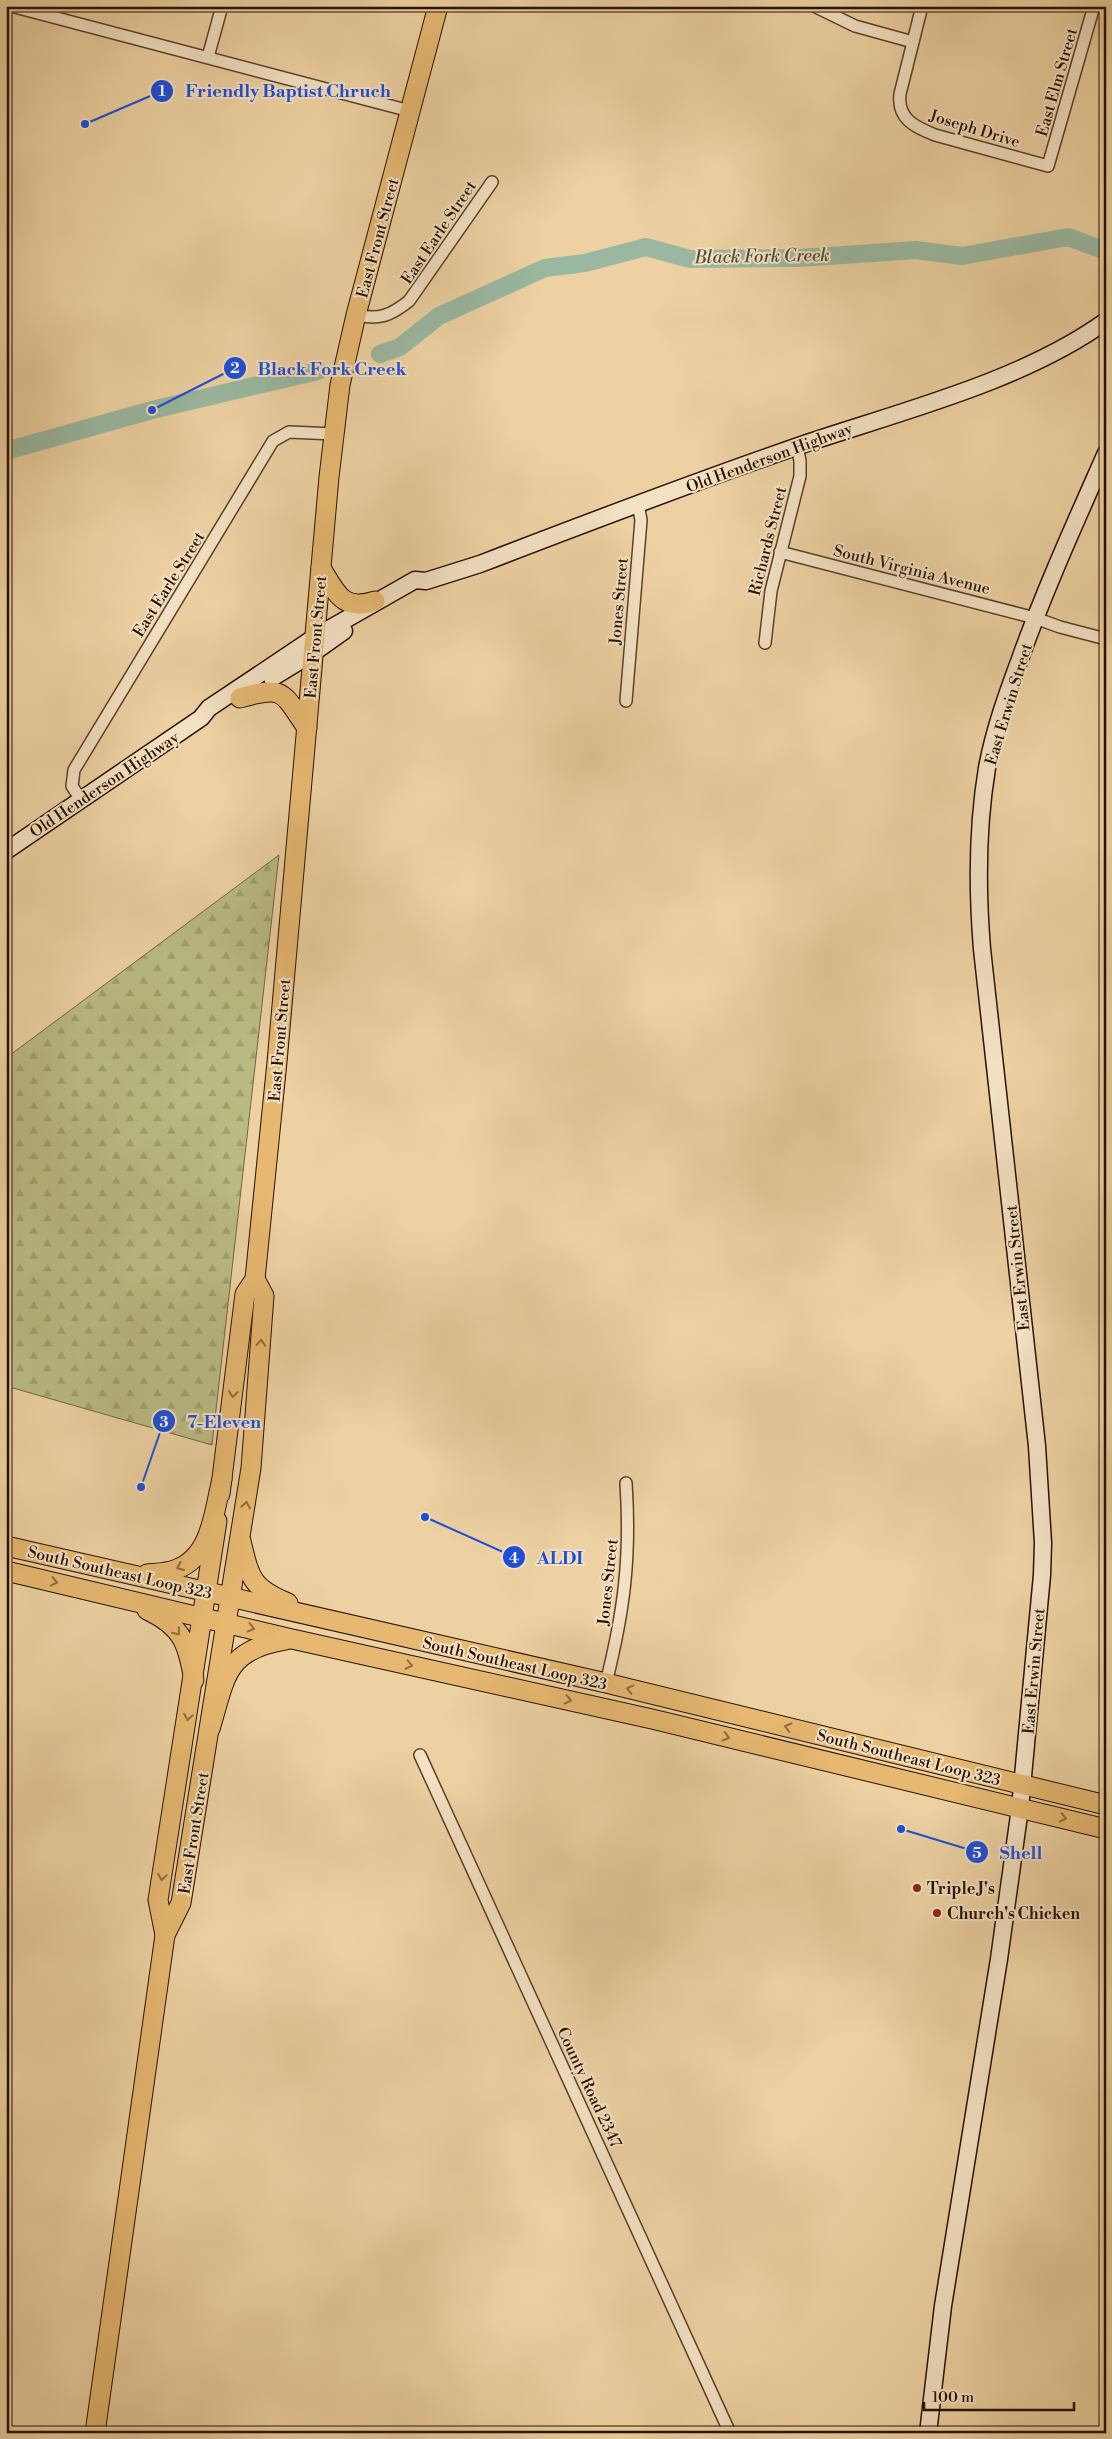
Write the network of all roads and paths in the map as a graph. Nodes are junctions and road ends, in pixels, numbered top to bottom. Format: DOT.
graph roads {
  1 [pos="222,6"];
  2 [pos="438,6"];
  3 [pos="814,6"];
  4 [pos="922,6"];
  5 [pos="1094,6"];
  6 [pos="17,7"];
  7 [pos="913,42"];
  8 [pos="208,57"];
  9 [pos="410,111"];
  10 [pos="1048,166"];
  11 [pos="492,182"];
  12 [pos="356,315"];
  13 [pos="1106,321"];
  14 [pos="334,434"];
  15 [pos="797,447"];
  16 [pos="1106,453"];
  17 [pos="1102,470"];
  18 [pos="638,504"];
  19 [pos="780,552"];
  20 [pos="321,568"];
  21 [pos="426,580"];
  22 [pos="375,601"];
  23 [pos="1035,618"];
  24 [pos="1106,640"];
  25 [pos="765,643"];
  26 [pos="314,645"];
  27 [pos="240,698"];
  28 [pos="626,702"];
  29 [pos="201,718"];
  30 [pos="307,728"];
  31 [pos="81,800"];
  32 [pos="6,851"];
  33 [pos="255,1279"];
  34 [pos="222,1479"];
  35 [pos="626,1483"];
  36 [pos="240,1541"];
  37 [pos="6,1546"];
  38 [pos="6,1571"];
  39 [pos="136,1576"];
  40 [pos="207,1593"];
  41 [pos="121,1598"];
  42 [pos="232,1599"];
  43 [pos="203,1617"];
  44 [pos="228,1622"];
  45 [pos="333,1622"];
  46 [pos="292,1639"];
  47 [pos="194,1680"];
  48 [pos="606,1683"];
  49 [pos="210,1729"];
  50 [pos="420,1755"];
  51 [pos="1023,1785"];
  52 [pos="1106,1804"];
  53 [pos="1020,1808"];
  54 [pos="1106,1829"];
  55 [pos="165,1935"];
  56 [pos="95,2433"];
  57 [pos="730,2433"];
  58 [pos="928,2433"];
  1 -- 8 [label="street"];
  2 -- 9 [label="main road, East Front Street"];
  3 -- 7 [label="street"];
  4 -- 7 [label="street"];
  5 -- 10 [label="street, East Elm Street"];
  6 -- 8 [label="street"];
  7 -- 10 [label="street, Joseph Drive"];
  8 -- 9 [label="street"];
  9 -- 12 [label="main road, East Front Street"];
  11 -- 12 [label="street, East Earle Street"];
  12 -- 14 [label="main road, East Front Street"];
  13 -- 15 [label="main road, Old Henderson Highway"];
  14 -- 20 [label="main road, East Front Street"];
  14 -- 31 [label="street, East Earle Street"];
  15 -- 18 [label="main road, Old Henderson Highway"];
  15 -- 19 [label="street, Richards Street"];
  16 -- 17 [label="main road, East Erwin Street"];
  17 -- 23 [label="main road, East Erwin Street"];
  18 -- 21 [label="main road, Old Henderson Highway"];
  18 -- 28 [label="street, Jones Street"];
  19 -- 23 [label="street, South Virginia Avenue"];
  19 -- 25 [label="street, Richards Street"];
  20 -- 22 [label="main road"];
  20 -- 26 [label="main road, East Front Street"];
  21 -- 22 [label="main road, Old Henderson Highway"];
  21 -- 26 [label="main road, Old Henderson Highway"];
  22 -- 26 [label="main road, Old Henderson Highway"];
  23 -- 24 [label="street, South Virginia Avenue"];
  23 -- 51 [label="main road, East Erwin Street"];
  26 -- 27 [label="main road, Old Henderson Highway"];
  26 -- 29 [label="main road, Old Henderson Highway"];
  26 -- 30 [label="main road, East Front Street"];
  27 -- 29 [label="main road, Old Henderson Highway"];
  27 -- 30 [label="main road"];
  29 -- 31 [label="main road, Old Henderson Highway"];
  30 -- 33 [label="main road, East Front Street"];
  31 -- 32 [label="main road, Old Henderson Highway"];
  33 -- 34 [label="main road, East Front Street, one-way"];
  36 -- 33 [label="main road, East Front Street, one-way"];
  34 -- 39 [label="main road, one-way"];
  34 -- 40 [label="main road, East Front Street"];
  35 -- 48 [label="street, Jones Street"];
  36 -- 42 [label="main road, East Front Street"];
  36 -- 45 [label="main road"];
  37 -- 39 [label="main road, South Southeast Loop 323"];
  38 -- 41 [label="main road, South Southeast Loop 323, one-way"];
  39 -- 40 [label="main road, South Southeast Loop 323"];
  40 -- 42 [label="main road, South Southeast Loop 323"];
  40 -- 43 [label="main road, East Front Street"];
  41 -- 43 [label="main road, South Southeast Loop 323"];
  41 -- 47 [label="main road, one-way"];
  42 -- 44 [label="main road, East Front Street"];
  42 -- 45 [label="main road, South Southeast Loop 323"];
  43 -- 44 [label="main road, South Southeast Loop 323"];
  43 -- 47 [label="main road, East Front Street"];
  44 -- 46 [label="main road, South Southeast Loop 323, one-way"];
  44 -- 49 [label="main road, East Front Street"];
  45 -- 48 [label="main road, South Southeast Loop 323"];
  46 -- 49 [label="main road"];
  46 -- 53 [label="main road, South Southeast Loop 323, one-way"];
  47 -- 55 [label="main road, East Front Street, one-way"];
  51 -- 48 [label="main road, South Southeast Loop 323, one-way"];
  49 -- 55 [label="main road, East Front Street"];
  50 -- 57 [label="street, County Road 2347"];
  51 -- 52 [label="main road, South Southeast Loop 323"];
  51 -- 53 [label="main road, East Erwin Street"];
  53 -- 54 [label="main road, South Southeast Loop 323, one-way"];
  53 -- 58 [label="main road, East Erwin Street"];
  55 -- 56 [label="main road"];
}
